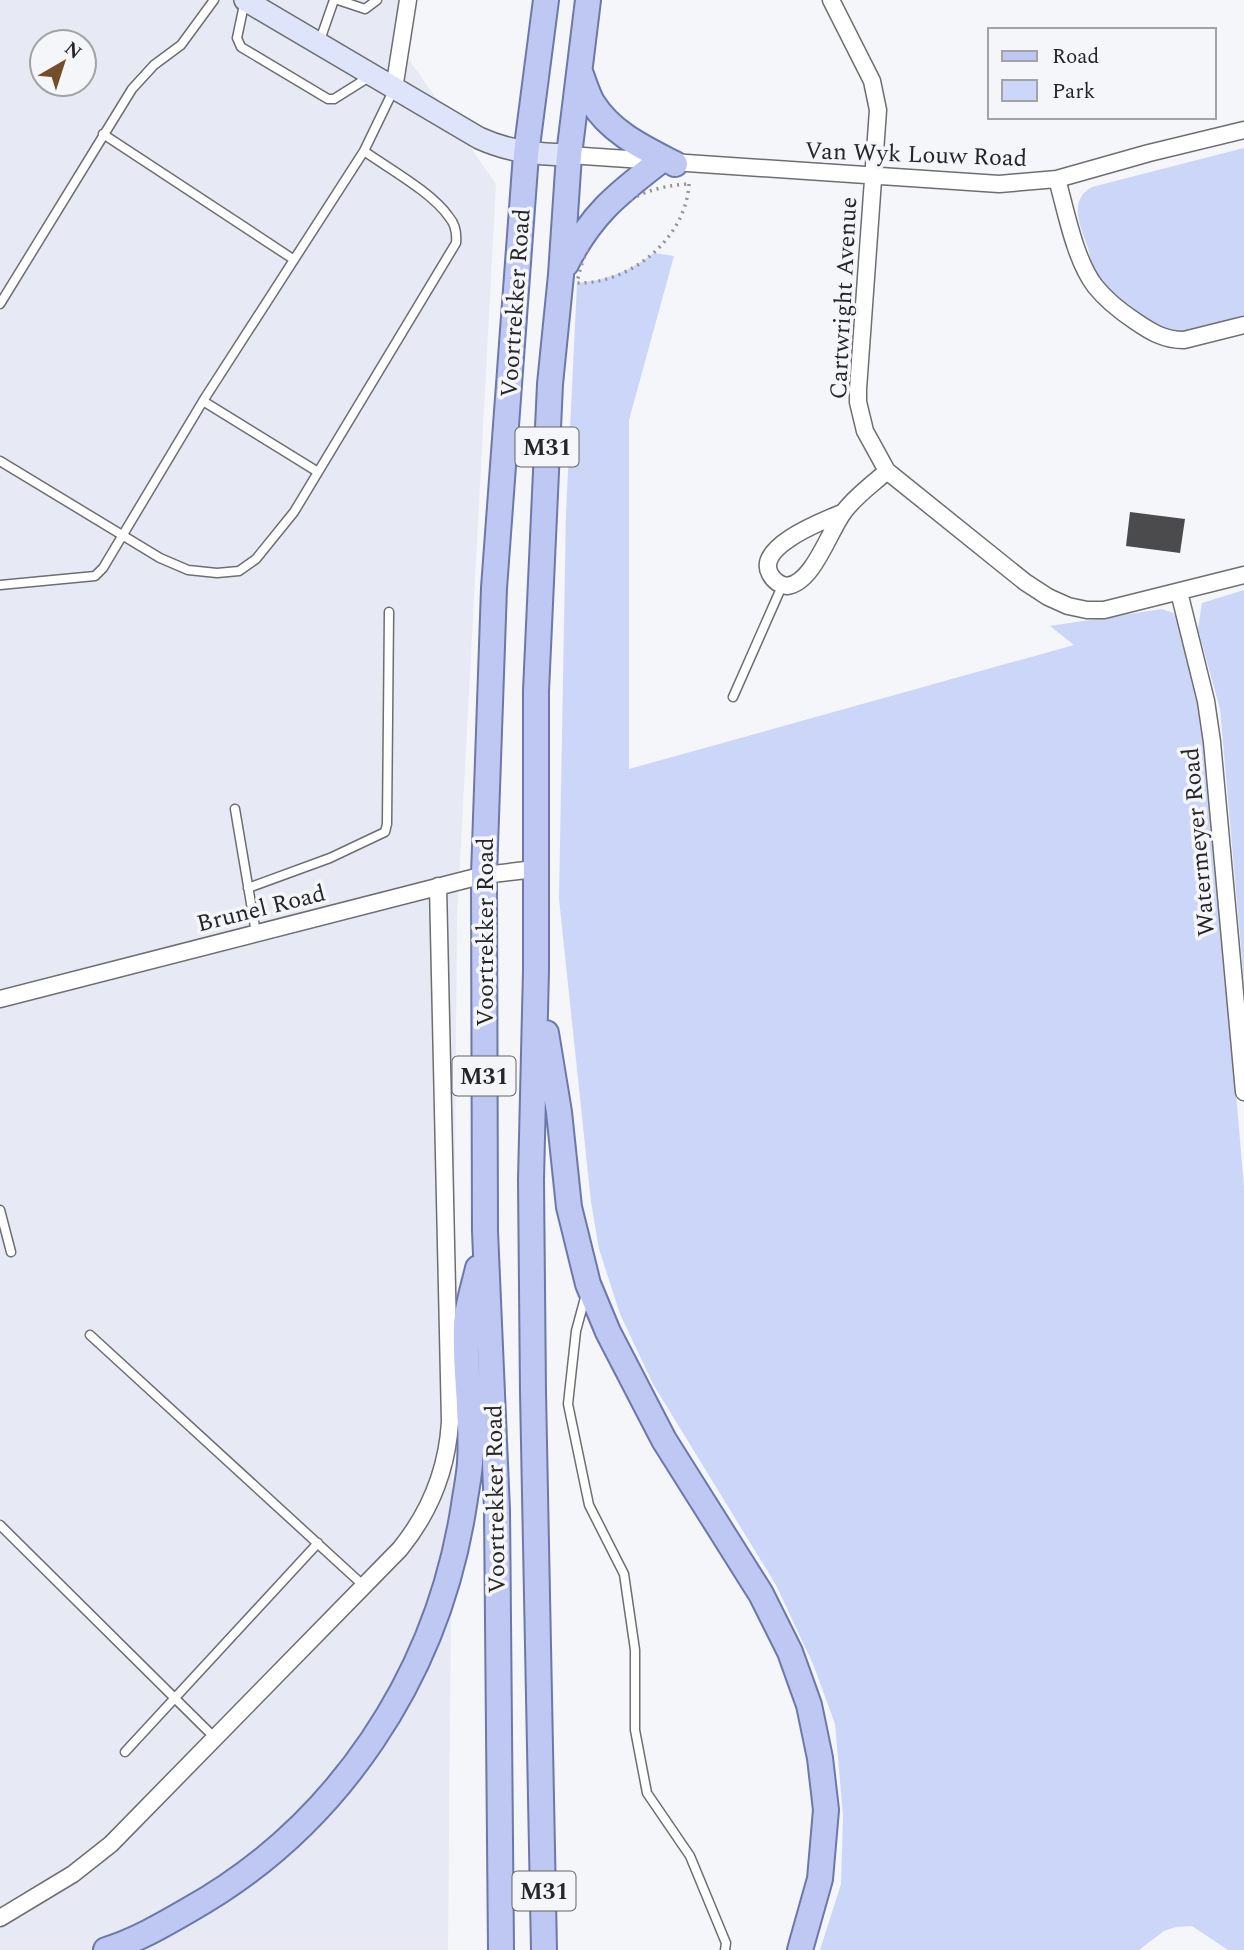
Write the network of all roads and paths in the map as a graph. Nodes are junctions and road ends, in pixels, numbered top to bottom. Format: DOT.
graph roads {
  1 [pos="214,0"];
  2 [pos="245,0"];
  3 [pos="336,0"];
  4 [pos="377,0"];
  5 [pos="408,0"];
  6 [pos="546,0"];
  7 [pos="588,0"];
  8 [pos="831,0"];
  9 [pos="318,44"];
  10 [pos="579,68"];
  11 [pos="372,76"];
  12 [pos="394,89"];
  13 [pos="1244,130"];
  14 [pos="103,134"];
  15 [pos="364,151"];
  16 [pos="526,154"];
  17 [pos="569,155"];
  18 [pos="667,163"];
  19 [pos="873,175"];
  20 [pos="1057,179"];
  21 [pos="689,184"];
  22 [pos="293,259"];
  23 [pos="561,275"];
  24 [pos="0,304"];
  25 [pos="1244,325"];
  26 [pos="203,401"];
  27 [pos="0,461"];
  28 [pos="887,471"];
  29 [pos="318,472"];
  30 [pos="844,512"];
  31 [pos="123,537"];
  32 [pos="1244,575"];
  33 [pos="0,585"];
  34 [pos="782,586"];
  35 [pos="1179,592"];
  36 [pos="389,612"];
  37 [pos="733,697"];
  38 [pos="235,809"];
  39 [pos="535,869"];
  40 [pos="484,874"];
  41 [pos="438,886"];
  42 [pos="248,888"];
  43 [pos="256,933"];
  44 [pos="536,970"];
  45 [pos="0,999"];
  46 [pos="1244,1092"];
  47 [pos="0,1210"];
  48 [pos="485,1231"];
  49 [pos="11,1252"];
  50 [pos="588,1284"];
  51 [pos="90,1335"];
  52 [pos="0,1525"];
  53 [pos="318,1544"];
  54 [pos="364,1586"];
  55 [pos="175,1697"];
  56 [pos="215,1738"];
  57 [pos="125,1752"];
  58 [pos="0,1917"];
  59 [pos="801,1946"];
  60 [pos="106,1950"];
  61 [pos="501,1950"];
  62 [pos="544,1950"];
  63 [pos="725,1950"];
  1 -- 14 [label="lane"];
  2 -- 9 [label="main road"];
  2 -- 11 [label="lane"];
  3 -- 4 [label="lane"];
  3 -- 9 [label="lane"];
  5 -- 12 [label="street"];
  6 -- 16 [label="main road, Voortrekker Road / M31"];
  7 -- 10 [label="main road, Voortrekker Road / M31"];
  8 -- 19 [label="street, Cartwright Avenue"];
  9 -- 11 [label="main road"];
  10 -- 17 [label="main road, Voortrekker Road / M31"];
  10 -- 18 [label="main road"];
  11 -- 12 [label="main road"];
  12 -- 15 [label="lane"];
  12 -- 16 [label="main road"];
  13 -- 20 [label="street, Van Wyk Louw Road"];
  14 -- 22 [label="lane"];
  14 -- 24 [label="lane"];
  15 -- 22 [label="lane"];
  15 -- 29 [label="lane"];
  16 -- 17 [label="main road"];
  16 -- 40 [label="main road, Voortrekker Road / M31"];
  17 -- 18 [label="street, Van Wyk Louw Road"];
  17 -- 23 [label="main road, Voortrekker Road / M31"];
  18 -- 19 [label="street, Van Wyk Louw Road"];
  18 -- 23 [label="main road"];
  19 -- 20 [label="street, Van Wyk Louw Road"];
  19 -- 28 [label="street, Cartwright Avenue"];
  20 -- 25 [label="street"];
  21 -- 21 [label="path"];
  22 -- 26 [label="lane"];
  23 -- 39 [label="main road, Voortrekker Road / M31"];
  26 -- 29 [label="lane"];
  26 -- 31 [label="lane"];
  27 -- 31 [label="lane"];
  28 -- 30 [label="street"];
  28 -- 35 [label="street, Cartwright Avenue"];
  29 -- 31 [label="lane"];
  30 -- 34 [label="street"];
  30 -- 34 [label="street"];
  31 -- 33 [label="lane"];
  32 -- 35 [label="street, Cartwright Avenue"];
  34 -- 37 [label="lane"];
  35 -- 46 [label="street, Watermeyer Road"];
  36 -- 42 [label="lane"];
  38 -- 42 [label="lane"];
  39 -- 40 [label="street, Brunel Road"];
  39 -- 44 [label="main road, Voortrekker Road / M31"];
  40 -- 41 [label="street, Brunel Road"];
  40 -- 48 [label="main road, Voortrekker Road / M31"];
  41 -- 43 [label="street, Brunel Road"];
  41 -- 54 [label="street"];
  42 -- 43 [label="lane"];
  43 -- 45 [label="street, Brunel Road"];
  44 -- 50 [label="main road"];
  44 -- 62 [label="main road, Voortrekker Road / M31"];
  47 -- 49 [label="lane"];
  48 -- 60 [label="main road"];
  48 -- 61 [label="main road, Voortrekker Road / M31"];
  50 -- 59 [label="main road"];
  50 -- 63 [label="lane"];
  51 -- 53 [label="lane"];
  52 -- 55 [label="lane"];
  53 -- 54 [label="lane"];
  53 -- 55 [label="lane"];
  54 -- 56 [label="street"];
  55 -- 56 [label="lane"];
  55 -- 57 [label="lane"];
  56 -- 58 [label="street"];
}
